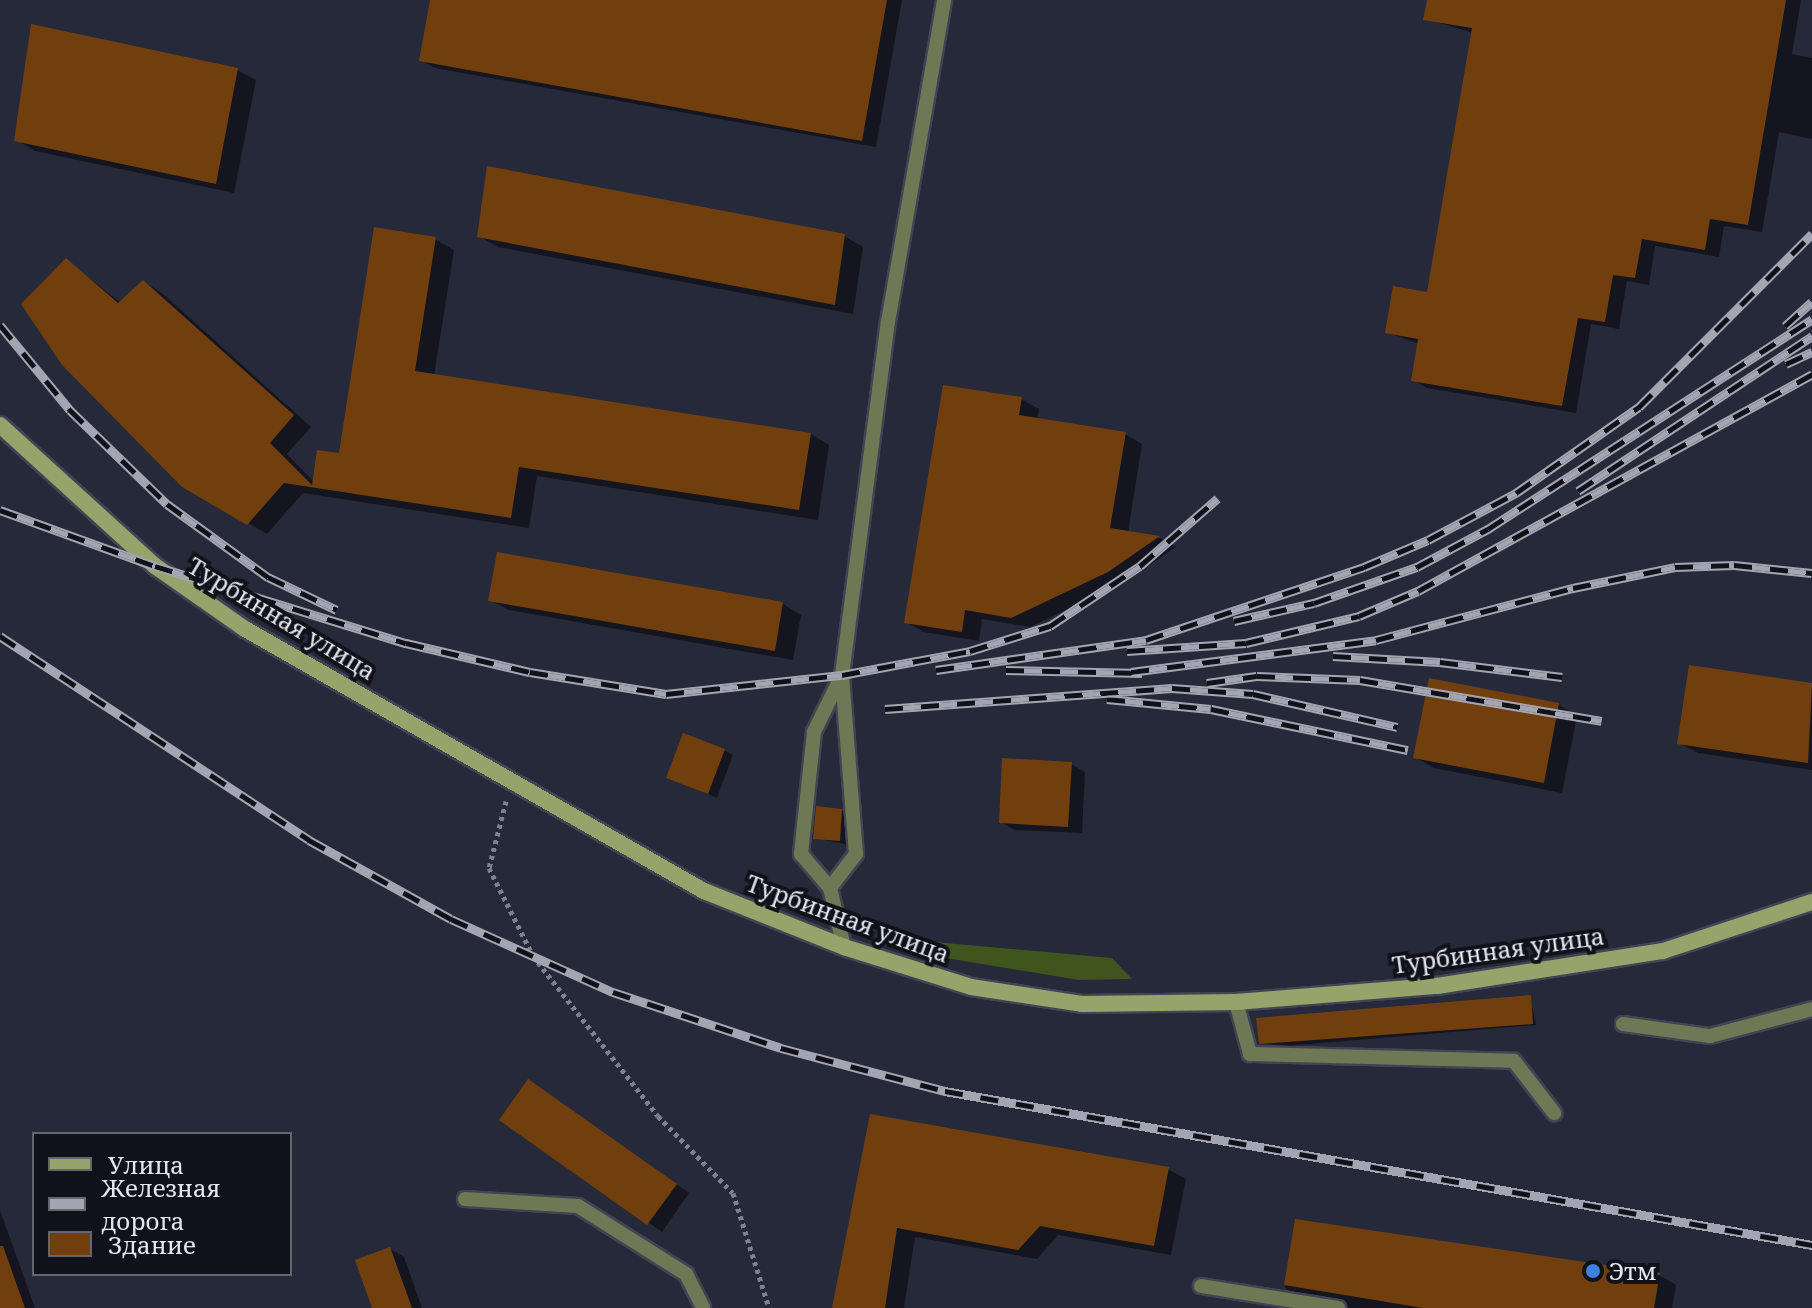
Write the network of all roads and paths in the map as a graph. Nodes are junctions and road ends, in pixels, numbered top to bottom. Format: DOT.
graph roads {
  1 [pos="944,0"];
  2 [pos="0,425"];
  3 [pos="842,675"];
  4 [pos="510,780"];
  5 [pos="830,888"];
  6 [pos="1812,902"];
  7 [pos="844,947"];
  8 [pos="1236,1002"];
  9 [pos="1812,1009"];
  10 [pos="1623,1024"];
  11 [pos="1554,1113"];
  12 [pos="465,1199"];
  13 [pos="1201,1286"];
  14 [pos="703,1308"];
  15 [pos="769,1308"];
  16 [pos="1338,1308"];
  1 -- 3 [label="lane"];
  2 -- 4 [label="main road, Турбинная улица"];
  3 -- 5 [label="lane"];
  3 -- 5 [label="lane"];
  4 -- 7 [label="main road, Турбинная улица"];
  4 -- 15 [label="path"];
  5 -- 7 [label="lane"];
  6 -- 8 [label="main road, Турбинная улица"];
  7 -- 8 [label="main road, Турбинная улица"];
  8 -- 11 [label="lane"];
  9 -- 10 [label="lane"];
  12 -- 14 [label="lane"];
  13 -- 16 [label="lane"];
}
